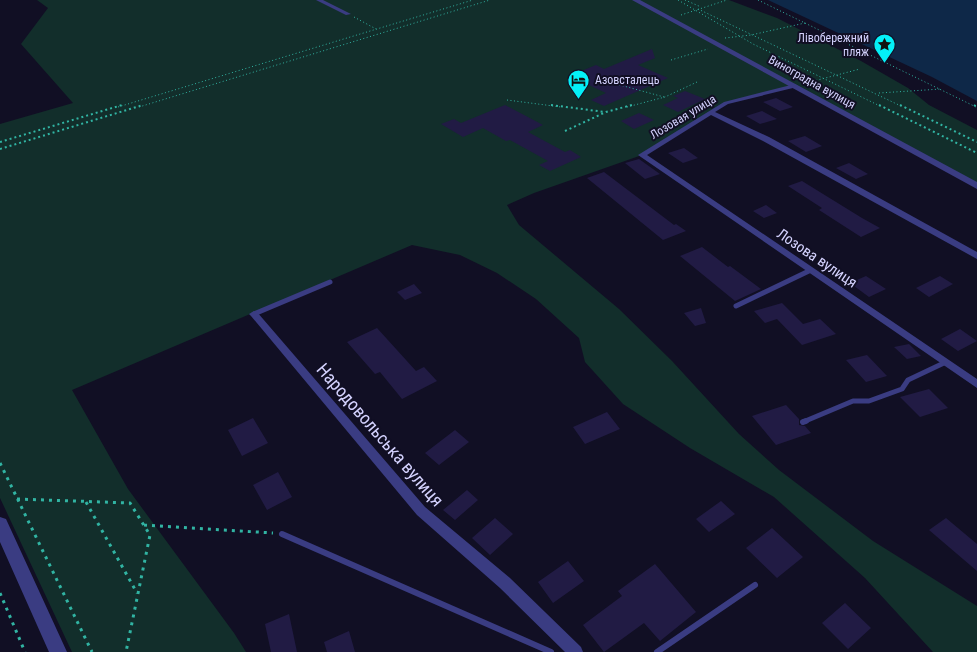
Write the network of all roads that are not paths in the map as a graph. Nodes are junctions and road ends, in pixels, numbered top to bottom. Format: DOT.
graph roads {
  1 [pos="319,0"];
  2 [pos="635,0"];
  3 [pos="348,14"];
  4 [pos="795,86"];
  5 [pos="711,113"];
  6 [pos="642,155"];
  7 [pos="977,186"];
  8 [pos="977,256"];
  9 [pos="812,270"];
  10 [pos="330,282"];
  11 [pos="736,306"];
  12 [pos="254,314"];
  13 [pos="946,362"];
  14 [pos="977,384"];
  15 [pos="803,422"];
  16 [pos="0,524"];
  17 [pos="282,534"];
  18 [pos="755,585"];
  19 [pos="58,652"];
  20 [pos="551,652"];
  21 [pos="576,652"];
  22 [pos="658,652"];
  1 -- 3 [label="street"];
  2 -- 4 [label="street, Виноградна вулиця"];
  4 -- 5 [label="street, Лозовая улица"];
  4 -- 7 [label="street, Виноградна вулиця"];
  5 -- 6 [label="street, Лозовая улица"];
  5 -- 8 [label="street"];
  6 -- 9 [label="street, Лозова вулиця"];
  9 -- 11 [label="lane"];
  9 -- 13 [label="street, Лозова вулиця"];
  10 -- 12 [label="lane"];
  12 -- 21 [label="street, Народовольська вулиця"];
  13 -- 14 [label="street, Лозова вулиця"];
  13 -- 15 [label="lane"];
  16 -- 19 [label="street"];
  17 -- 20 [label="lane"];
  18 -- 22 [label="lane"];
}
